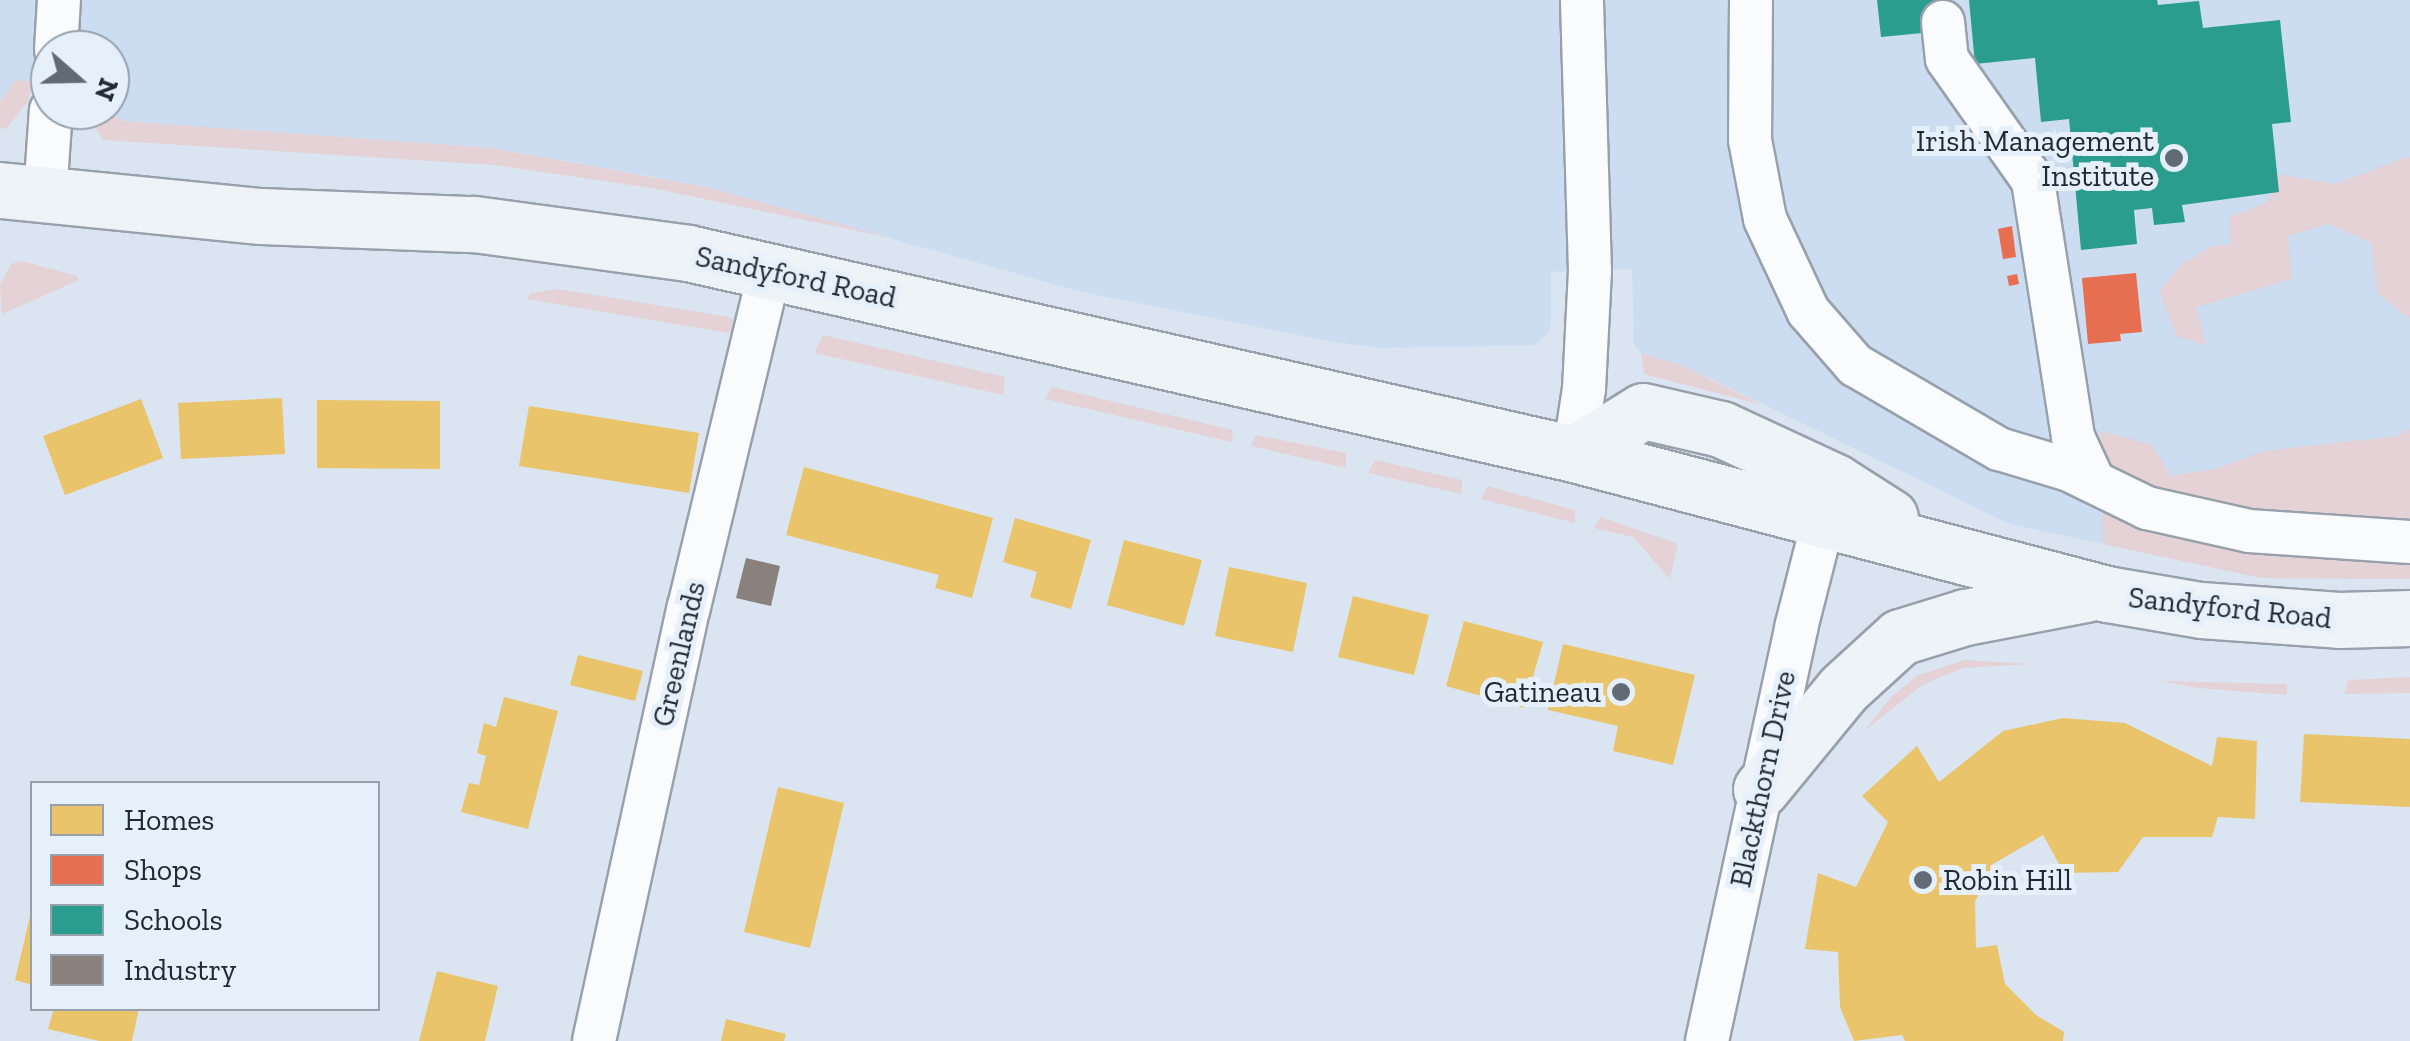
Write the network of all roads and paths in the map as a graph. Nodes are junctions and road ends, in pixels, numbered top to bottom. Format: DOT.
graph roads {
  1 [pos="60,0"];
  2 [pos="1582,0"];
  3 [pos="1751,0"];
  4 [pos="1944,22"];
  5 [pos="58,30"];
  6 [pos="43,130"];
  7 [pos="12,197"];
  8 [pos="770,270"];
  9 [pos="1574,454"];
  10 [pos="2093,480"];
  11 [pos="1824,518"];
  12 [pos="2410,542"];
  13 [pos="1937,547"];
  14 [pos="2098,591"];
  15 [pos="2410,618"];
  16 [pos="1761,789"];
  17 [pos="594,1041"];
  18 [pos="1707,1041"];
  1 -- 5 [label="street"];
  2 -- 9 [label="street"];
  3 -- 10 [label="street"];
  4 -- 10 [label="street"];
  6 -- 7 [label="street"];
  7 -- 8 [label="main road, Sandyford Road"];
  8 -- 9 [label="main road, Sandyford Road"];
  8 -- 17 [label="street, Greenlands"];
  9 -- 11 [label="main road, Sandyford Road"];
  9 -- 13 [label="main road, Sandyford Road"];
  10 -- 12 [label="street"];
  11 -- 13 [label="main road, Sandyford Road"];
  11 -- 16 [label="street, Blackthorn Drive"];
  13 -- 14 [label="main road, Sandyford Road"];
  14 -- 15 [label="main road, Sandyford Road"];
  14 -- 16 [label="main road"];
  16 -- 18 [label="street, Blackthorn Drive"];
}
